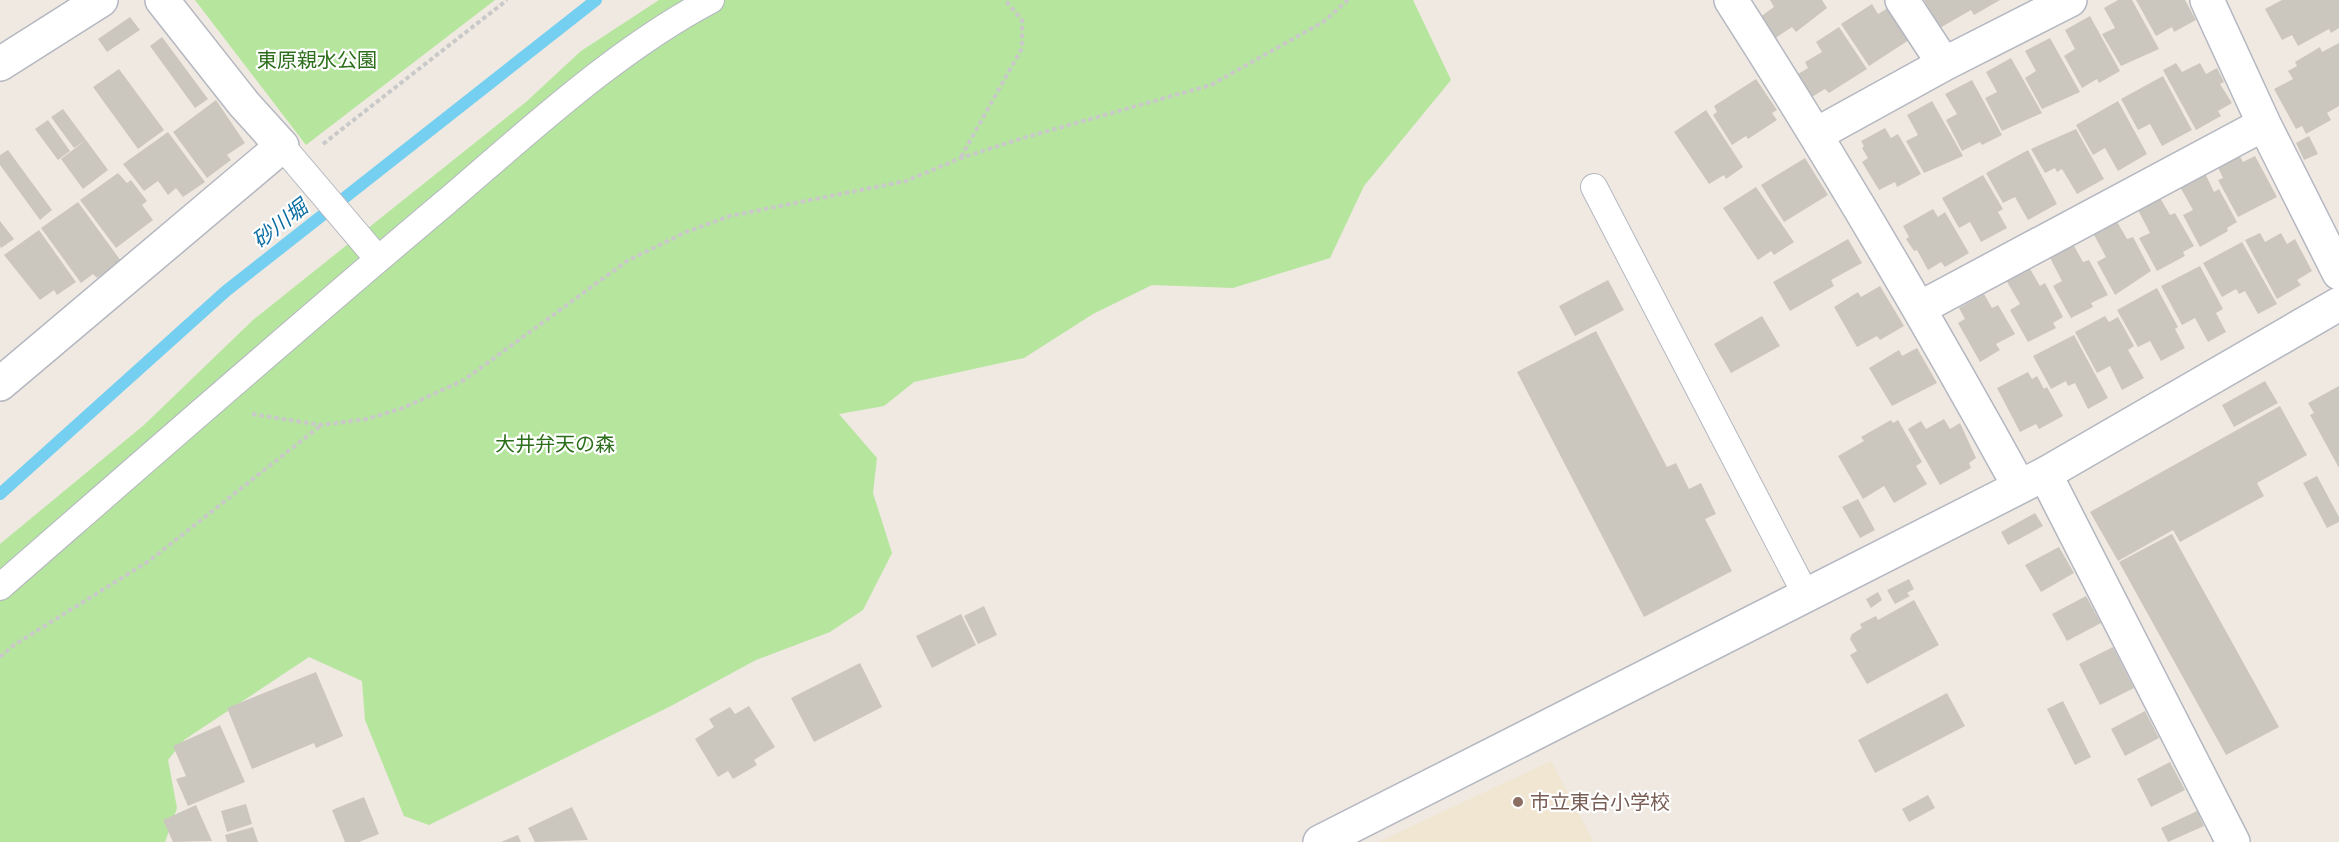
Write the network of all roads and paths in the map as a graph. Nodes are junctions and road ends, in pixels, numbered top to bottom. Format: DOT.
graph roads {
  1 [pos="101,0"];
  2 [pos="162,0"];
  3 [pos="711,0"];
  4 [pos="1005,0"];
  5 [pos="1348,0"];
  6 [pos="1731,0"];
  7 [pos="1902,0"];
  8 [pos="2070,0"];
  9 [pos="2206,0"];
  10 [pos="0,64"];
  11 [pos="1944,64"];
  12 [pos="2264,124"];
  13 [pos="1817,134"];
  14 [pos="282,146"];
  15 [pos="961,158"];
  16 [pos="1594,187"];
  17 [pos="378,259"];
  18 [pos="2339,273"];
  19 [pos="2339,304"];
  20 [pos="1920,308"];
  21 [pos="0,384"];
  22 [pos="215,401"];
  23 [pos="321,425"];
  24 [pos="2032,480"];
  25 [pos="0,586"];
  26 [pos="1806,595"];
  27 [pos="0,657"];
  28 [pos="1320,842"];
  29 [pos="2233,842"];
  1 -- 10 [label="street"];
  2 -- 14 [label="street"];
  3 -- 17 [label="lane"];
  4 -- 15 [label="path"];
  5 -- 15 [label="path"];
  6 -- 13 [label="street"];
  7 -- 11 [label="street"];
  8 -- 11 [label="street"];
  9 -- 12 [label="street"];
  11 -- 13 [label="street"];
  12 -- 18 [label="street"];
  12 -- 20 [label="street"];
  13 -- 20 [label="street"];
  14 -- 17 [label="lane"];
  14 -- 21 [label="street"];
  15 -- 23 [label="path"];
  16 -- 26 [label="lane"];
  17 -- 22 [label="lane"];
  19 -- 24 [label="street"];
  20 -- 24 [label="street"];
  22 -- 23 [label="path"];
  22 -- 25 [label="lane"];
  23 -- 27 [label="path"];
  24 -- 26 [label="street"];
  24 -- 29 [label="street"];
  26 -- 28 [label="street"];
}
